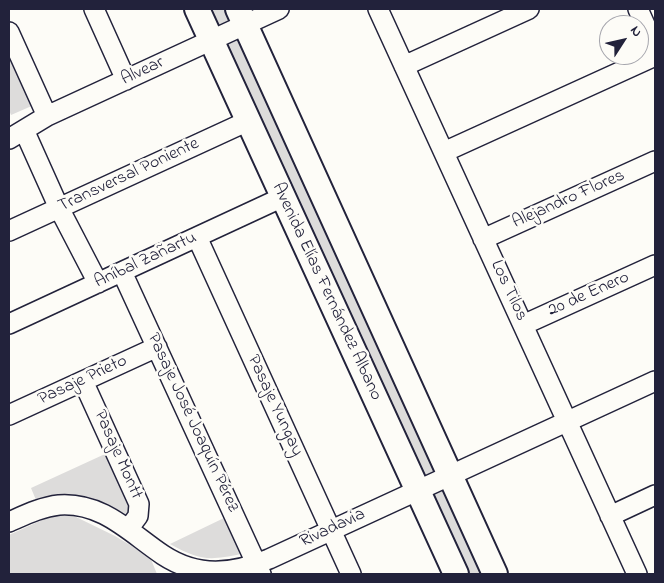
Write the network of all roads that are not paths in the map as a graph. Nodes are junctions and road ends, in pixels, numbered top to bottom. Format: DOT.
graph roads {
  1 [pos="94,9"];
  2 [pos="197,9"];
  3 [pos="279,9"];
  4 [pos="378,9"];
  5 [pos="528,9"];
  6 [pos="638,9"];
  7 [pos="241,17"];
  8 [pos="9,32"];
  9 [pos="211,40"];
  10 [pos="655,46"];
  11 [pos="655,56"];
  12 [pos="404,66"];
  13 [pos="126,80"];
  14 [pos="47,116"];
  15 [pos="248,122"];
  16 [pos="14,132"];
  17 [pos="444,152"];
  18 [pos="655,161"];
  19 [pos="283,197"];
  20 [pos="59,208"];
  21 [pos="9,231"];
  22 [pos="197,237"];
  23 [pos="483,239"];
  24 [pos="655,265"];
  25 [pos="122,272"];
  26 [pos="98,283"];
  27 [pos="9,324"];
  28 [pos="523,325"];
  29 [pos="157,348"];
  30 [pos="83,381"];
  31 [pos="655,381"];
  32 [pos="9,415"];
  33 [pos="567,421"];
  34 [pos="450,475"];
  35 [pos="417,490"];
  36 [pos="655,495"];
  37 [pos="610,516"];
  38 [pos="9,522"];
  39 [pos="129,528"];
  40 [pos="331,530"];
  41 [pos="259,569"];
  42 [pos="184,570"];
  43 [pos="351,574"];
  44 [pos="456,574"];
  45 [pos="495,574"];
  46 [pos="637,574"];
  1 -- 13 [label="street"];
  2 -- 9 [label="main road, Avenida Elías Fernández Albano"];
  3 -- 7 [label="street, Alvear"];
  4 -- 12 [label="street, Los Tilos"];
  5 -- 12 [label="street"];
  6 -- 10 [label="street"];
  7 -- 9 [label="street, Alvear"];
  7 -- 34 [label="main road, Avenida Elías Fernández Albano"];
  8 -- 14 [label="street"];
  9 -- 13 [label="street, Alvear"];
  9 -- 15 [label="main road, Avenida Elías Fernández Albano"];
  11 -- 17 [label="street"];
  12 -- 17 [label="street, Los Tilos"];
  13 -- 14 [label="street, Alvear"];
  14 -- 16 [label="street, Alvear"];
  15 -- 19 [label="main road, Avenida Elías Fernández Albano"];
  15 -- 20 [label="street, Transversal Poniente"];
  16 -- 20 [label="street"];
  17 -- 23 [label="street, Los Tilos"];
  18 -- 23 [label="street, Alejandro Flores"];
  19 -- 22 [label="street, Aníbal Zañartu"];
  19 -- 35 [label="main road, Avenida Elías Fernández Albano"];
  20 -- 21 [label="street, Transversal Poniente"];
  20 -- 26 [label="street"];
  22 -- 25 [label="street, Aníbal Zañartu"];
  22 -- 40 [label="street, Pasaje Yungay"];
  23 -- 28 [label="street, Los Tilos"];
  24 -- 28 [label="street, 20 de Enero"];
  25 -- 26 [label="street, Aníbal Zañartu"];
  25 -- 29 [label="street, Pasaje José Joaquín Pérez"];
  26 -- 27 [label="street, Aníbal Zañartu"];
  28 -- 33 [label="street, Los Tilos"];
  29 -- 30 [label="street, Pasaje Prieto"];
  29 -- 41 [label="street, Pasaje José Joaquín Pérez"];
  30 -- 32 [label="street, Pasaje Prieto"];
  30 -- 39 [label="street, Pasaje Montt"];
  31 -- 33 [label="street, Rivadavia"];
  33 -- 34 [label="street, Rivadavia"];
  33 -- 37 [label="street, Los Tilos"];
  34 -- 35 [label="street, Rivadavia"];
  34 -- 45 [label="main road, Avenida Elías Fernández Albano"];
  35 -- 40 [label="street, Rivadavia"];
  35 -- 44 [label="main road, Avenida Elías Fernández Albano"];
  36 -- 37 [label="street"];
  37 -- 46 [label="street, Los Tilos"];
  38 -- 39 [label="street, Rivadavia"];
  39 -- 42 [label="street, Rivadavia"];
  40 -- 41 [label="street, Rivadavia"];
  40 -- 43 [label="street, Pasaje Yungay"];
  41 -- 42 [label="street, Rivadavia"];
}
